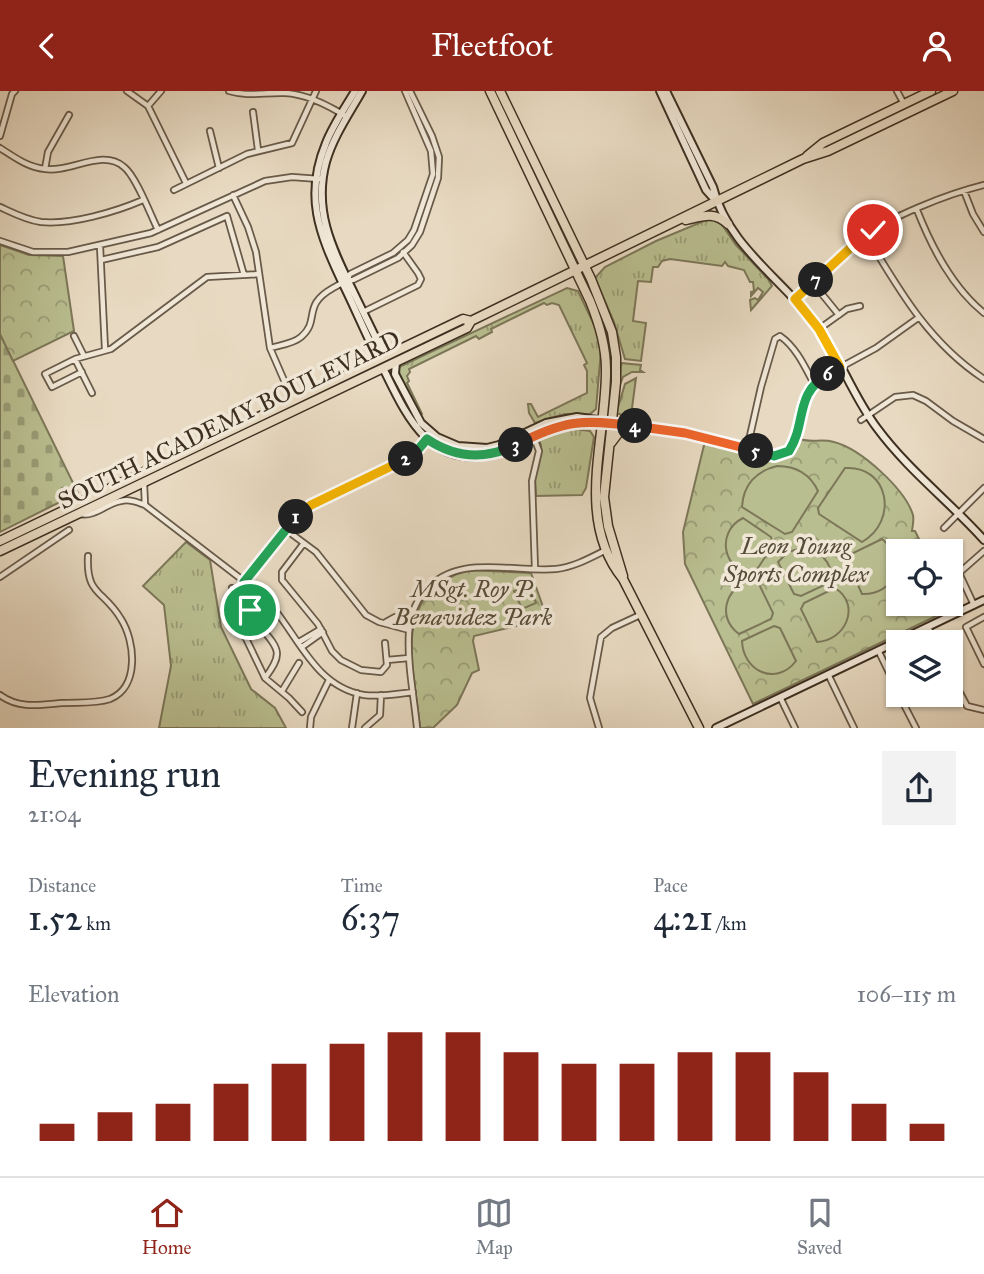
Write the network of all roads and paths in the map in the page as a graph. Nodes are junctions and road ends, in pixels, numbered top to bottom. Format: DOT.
graph roads {
  1 [pos="15,91"];
  2 [pos="127,91"];
  3 [pos="161,91"];
  4 [pos="229,91"];
  5 [pos="316,91"];
  6 [pos="355,91"];
  7 [pos="362,91"];
  8 [pos="407,91"];
  9 [pos="490,91"];
  10 [pos="500,91"];
  11 [pos="660,91"];
  12 [pos="666,91"];
  13 [pos="897,91"];
  14 [pos="931,91"];
  15 [pos="953,91"];
  16 [pos="314,100"];
  17 [pos="904,104"];
  18 [pos="148,106"];
  19 [pos="253,112"];
  20 [pos="69,115"];
  21 [pos="344,115"];
  22 [pos="210,131"];
  23 [pos="0,137"];
  24 [pos="0,148"];
  25 [pos="112,150"];
  26 [pos="258,150"];
  27 [pos="110,159"];
  28 [pos="803,159"];
  29 [pos="219,167"];
  30 [pos="45,169"];
  31 [pos="319,179"];
  32 [pos="186,183"];
  33 [pos="984,185"];
  34 [pos="174,190"];
  35 [pos="964,191"];
  36 [pos="233,195"];
  37 [pos="143,200"];
  38 [pos="716,201"];
  39 [pos="0,207"];
  40 [pos="917,210"];
  41 [pos="670,224"];
  42 [pos="728,224"];
  43 [pos="158,230"];
  44 [pos="984,232"];
  45 [pos="866,235"];
  46 [pos="0,241"];
  47 [pos="100,246"];
  48 [pos="402,251"];
  49 [pos="101,260"];
  50 [pos="584,265"];
  51 [pos="575,270"];
  52 [pos="259,274"];
  53 [pos="244,275"];
  54 [pos="345,281"];
  55 [pos="813,283"];
  56 [pos="795,299"];
  57 [pos="860,306"];
  58 [pos="363,312"];
  59 [pos="984,313"];
  60 [pos="839,314"];
  61 [pos="918,318"];
  62 [pos="471,321"];
  63 [pos="819,329"];
  64 [pos="437,332"];
  65 [pos="74,336"];
  66 [pos="270,348"];
  67 [pos="105,349"];
  68 [pos="84,356"];
  69 [pos="385,357"];
  70 [pos="75,359"];
  71 [pos="396,362"];
  72 [pos="372,363"];
  73 [pos="840,367"];
  74 [pos="383,368"];
  75 [pos="82,372"];
  76 [pos="984,379"];
  77 [pos="814,384"];
  78 [pos="92,393"];
  79 [pos="294,402"];
  80 [pos="307,405"];
  81 [pos="865,417"];
  82 [pos="600,422"];
  83 [pos="612,423"];
  84 [pos="630,426"];
  85 [pos="962,427"];
  86 [pos="532,433"];
  87 [pos="957,435"];
  88 [pos="429,436"];
  89 [pos="984,439"];
  90 [pos="610,445"];
  91 [pos="747,449"];
  92 [pos="144,483"];
  93 [pos="984,488"];
  94 [pos="145,505"];
  95 [pos="79,513"];
  96 [pos="958,514"];
  97 [pos="944,528"];
  98 [pos="285,529"];
  99 [pos="69,530"];
  100 [pos="984,540"];
  101 [pos="0,541"];
  102 [pos="304,543"];
  103 [pos="607,550"];
  104 [pos="0,551"];
  105 [pos="984,551"];
  106 [pos="89,556"];
  107 [pos="534,569"];
  108 [pos="0,576"];
  109 [pos="623,579"];
  110 [pos="244,582"];
  111 [pos="232,588"];
  112 [pos="262,595"];
  113 [pos="984,600"];
  114 [pos="974,605"];
  115 [pos="642,614"];
  116 [pos="237,616"];
  117 [pos="984,617"];
  118 [pos="411,621"];
  119 [pos="386,622"];
  120 [pos="928,627"];
  121 [pos="409,630"];
  122 [pos="929,630"];
  123 [pos="322,631"];
  124 [pos="245,636"];
  125 [pos="385,643"];
  126 [pos="300,644"];
  127 [pos="878,650"];
  128 [pos="409,658"];
  129 [pos="387,660"];
  130 [pos="299,663"];
  131 [pos="984,664"];
  132 [pos="886,666"];
  133 [pos="828,674"];
  134 [pos="265,678"];
  135 [pos="329,680"];
  136 [pos="282,691"];
  137 [pos="413,692"];
  138 [pos="357,693"];
  139 [pos="0,695"];
  140 [pos="381,695"];
  141 [pos="780,697"];
  142 [pos="963,698"];
  143 [pos="906,707"];
  144 [pos="984,710"];
  145 [pos="302,712"];
  146 [pos="310,728"];
  147 [pos="352,728"];
  148 [pos="365,728"];
  149 [pos="417,728"];
  150 [pos="599,728"];
  151 [pos="699,728"];
  152 [pos="716,728"];
  153 [pos="795,728"];
  154 [pos="854,728"];
  155 [pos="916,728"];
  1 -- 23 [label="street"];
  2 -- 18 [label="street"];
  3 -- 18 [label="street"];
  4 -- 16 [label="street"];
  5 -- 16 [label="street"];
  6 -- 21 [label="street"];
  7 -- 21 [label="street"];
  8 -- 48 [label="street"];
  9 -- 51 [label="highway"];
  10 -- 50 [label="highway"];
  11 -- 38 [label="street"];
  12 -- 38 [label="street"];
  13 -- 17 [label="street"];
  14 -- 17 [label="highway, SOUTH ACADEMY BOULEVARD"];
  15 -- 28 [label="highway, SOUTH ACADEMY BOULEVARD"];
  16 -- 21 [label="street"];
  16 -- 26 [label="street"];
  17 -- 28 [label="highway, SOUTH ACADEMY BOULEVARD"];
  18 -- 32 [label="street"];
  19 -- 26 [label="street"];
  20 -- 30 [label="street"];
  21 -- 31 [label="street"];
  22 -- 29 [label="street"];
  24 -- 30 [label="street"];
  25 -- 27 [label="street"];
  26 -- 29 [label="street"];
  27 -- 30 [label="street"];
  27 -- 37 [label="street"];
  28 -- 38 [label="highway, SOUTH ACADEMY BOULEVARD"];
  29 -- 32 [label="street"];
  31 -- 36 [label="street"];
  31 -- 54 [label="street"];
  32 -- 34 [label="street"];
  33 -- 35 [label="street"];
  35 -- 40 [label="street"];
  35 -- 44 [label="street"];
  36 -- 43 [label="street"];
  36 -- 52 [label="street"];
  37 -- 39 [label="street"];
  37 -- 43 [label="street"];
  38 -- 41 [label="highway, SOUTH ACADEMY BOULEVARD"];
  38 -- 42 [label="street"];
  40 -- 45 [label="street"];
  40 -- 59 [label="street"];
  41 -- 42 [label="highway"];
  41 -- 50 [label="highway, SOUTH ACADEMY BOULEVARD"];
  42 -- 56 [label="street"];
  43 -- 47 [label="street"];
  45 -- 55 [label="street"];
  45 -- 61 [label="street"];
  46 -- 47 [label="street"];
  47 -- 49 [label="street"];
  48 -- 54 [label="street"];
  48 -- 58 [label="street"];
  49 -- 53 [label="street"];
  49 -- 67 [label="street"];
  50 -- 51 [label="highway, SOUTH ACADEMY BOULEVARD"];
  50 -- 83 [label="highway"];
  51 -- 62 [label="highway, SOUTH ACADEMY BOULEVARD"];
  51 -- 82 [label="highway"];
  52 -- 53 [label="street"];
  52 -- 66 [label="street"];
  53 -- 67 [label="street"];
  54 -- 58 [label="street"];
  54 -- 66 [label="street"];
  54 -- 72 [label="street"];
  55 -- 56 [label="street"];
  55 -- 60 [label="street"];
  56 -- 63 [label="street"];
  57 -- 60 [label="street"];
  58 -- 69 [label="street"];
  60 -- 63 [label="street"];
  61 -- 73 [label="street"];
  61 -- 76 [label="street"];
  62 -- 64 [label="highway, SOUTH ACADEMY BOULEVARD"];
  62 -- 71 [label="highway, SOUTH ACADEMY BOULEVARD"];
  63 -- 73 [label="street"];
  64 -- 69 [label="highway, SOUTH ACADEMY BOULEVARD"];
  64 -- 74 [label="highway"];
  65 -- 68 [label="street"];
  66 -- 79 [label="street"];
  67 -- 68 [label="street"];
  68 -- 70 [label="street"];
  69 -- 72 [label="highway, SOUTH ACADEMY BOULEVARD"];
  69 -- 80 [label="highway"];
  70 -- 75 [label="street"];
  70 -- 75 [label="street"];
  71 -- 74 [label="highway, SOUTH ACADEMY BOULEVARD"];
  71 -- 88 [label="street"];
  72 -- 79 [label="highway, SOUTH ACADEMY BOULEVARD"];
  73 -- 77 [label="street"];
  73 -- 81 [label="street"];
  74 -- 80 [label="highway, SOUTH ACADEMY BOULEVARD"];
  74 -- 88 [label="street"];
  75 -- 78 [label="street"];
  77 -- 91 [label="street"];
  77 -- 91 [label="street"];
  79 -- 101 [label="highway, SOUTH ACADEMY BOULEVARD"];
  80 -- 92 [label="highway, SOUTH ACADEMY BOULEVARD"];
  81 -- 85 [label="street"];
  81 -- 96 [label="street"];
  82 -- 83 [label="street"];
  82 -- 86 [label="street"];
  82 -- 103 [label="highway"];
  83 -- 84 [label="street"];
  83 -- 90 [label="highway"];
  84 -- 90 [label="highway"];
  84 -- 91 [label="street"];
  85 -- 87 [label="street"];
  85 -- 89 [label="street"];
  86 -- 88 [label="street"];
  86 -- 107 [label="street"];
  88 -- 98 [label="street"];
  90 -- 109 [label="highway"];
  92 -- 94 [label="street"];
  92 -- 95 [label="highway, SOUTH ACADEMY BOULEVARD"];
  93 -- 96 [label="street"];
  94 -- 95 [label="street"];
  94 -- 110 [label="street"];
  95 -- 104 [label="highway, SOUTH ACADEMY BOULEVARD"];
  96 -- 97 [label="street"];
  96 -- 100 [label="street"];
  98 -- 102 [label="street"];
  98 -- 110 [label="street"];
  99 -- 108 [label="street"];
  102 -- 119 [label="street"];
  102 -- 123 [label="street"];
  103 -- 107 [label="street"];
  103 -- 109 [label="highway"];
  105 -- 114 [label="street"];
  106 -- 139 [label="street"];
  107 -- 118 [label="street"];
  109 -- 115 [label="highway"];
  110 -- 112 [label="street"];
  111 -- 116 [label="street"];
  112 -- 116 [label="street"];
  112 -- 126 [label="street"];
  113 -- 114 [label="street"];
  114 -- 120 [label="street"];
  115 -- 150 [label="street"];
  115 -- 151 [label="highway"];
  116 -- 124 [label="street"];
  117 -- 131 [label="street"];
  118 -- 119 [label="street"];
  118 -- 121 [label="street"];
  119 -- 121 [label="street"];
  120 -- 122 [label="street"];
  120 -- 127 [label="street"];
  121 -- 128 [label="street"];
  123 -- 126 [label="street"];
  123 -- 129 [label="street"];
  124 -- 134 [label="street"];
  124 -- 134 [label="street"];
  125 -- 129 [label="street"];
  126 -- 135 [label="street"];
  127 -- 132 [label="street"];
  127 -- 133 [label="street"];
  128 -- 129 [label="street"];
  128 -- 137 [label="street"];
  130 -- 136 [label="street"];
  133 -- 141 [label="street"];
  133 -- 154 [label="street"];
  134 -- 136 [label="street"];
  135 -- 138 [label="street"];
  135 -- 146 [label="street"];
  136 -- 145 [label="street"];
  137 -- 140 [label="street"];
  137 -- 149 [label="street"];
  138 -- 140 [label="street"];
  138 -- 147 [label="street"];
  140 -- 148 [label="street"];
  141 -- 152 [label="street"];
  141 -- 153 [label="street"];
  142 -- 144 [label="street"];
  143 -- 155 [label="street"];
}
